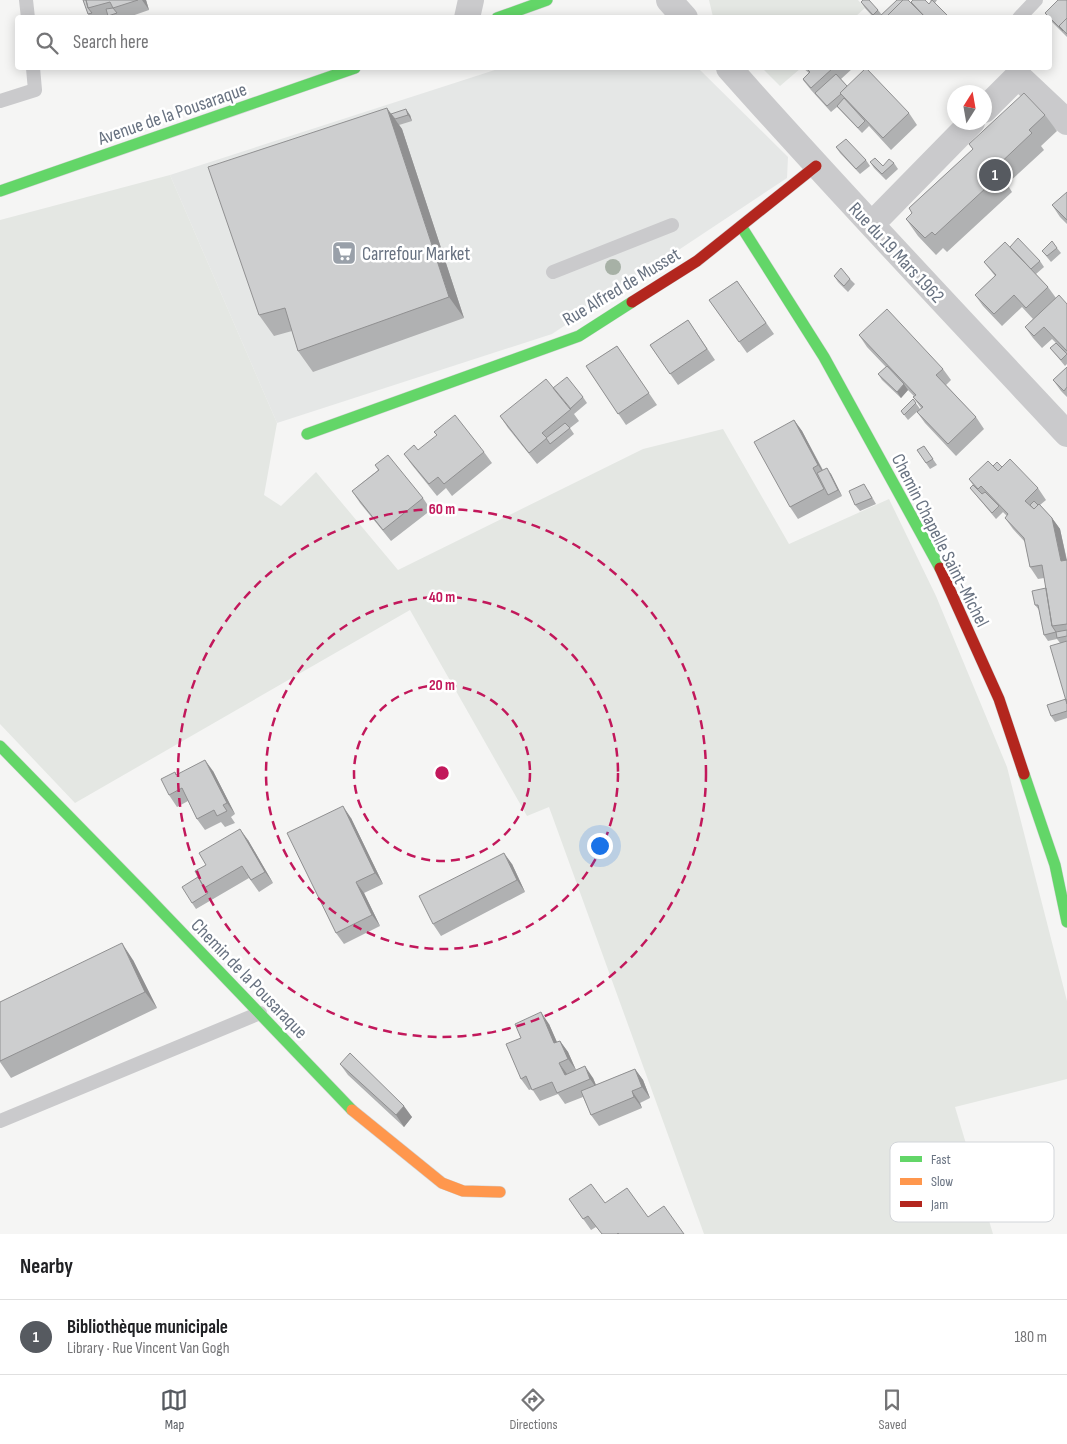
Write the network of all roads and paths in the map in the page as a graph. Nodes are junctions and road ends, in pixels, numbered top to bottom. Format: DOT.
graph roads {
  1 [pos="26,0"];
  2 [pos="471,0"];
  3 [pos="669,0"];
  4 [pos="1036,0"];
  5 [pos="536,2"];
  6 [pos="28,15"];
  7 [pos="468,15"];
  8 [pos="504,15"];
  9 [pos="682,15"];
  10 [pos="1022,15"];
  11 [pos="32,70"];
  12 [pos="349,70"];
  13 [pos="731,70"];
  14 [pos="1014,72"];
  15 [pos="992,100"];
  16 [pos="0,101"];
  17 [pos="1067,122"];
  18 [pos="964,130"];
  19 [pos="816,166"];
  20 [pos="1,188"];
  21 [pos="872,224"];
  22 [pos="672,225"];
  23 [pos="740,226"];
  24 [pos="553,272"];
  25 [pos="307,434"];
  26 [pos="1067,434"];
  27 [pos="0,746"];
  28 [pos="1067,922"];
  29 [pos="260,1014"];
  30 [pos="0,1121"];
  31 [pos="500,1192"];
  1 -- 6 [label="lane"];
  2 -- 7 [label="street"];
  3 -- 9 [label="street"];
  4 -- 10 [label="lane"];
  5 -- 8 [label="street"];
  11 -- 16 [label="lane"];
  12 -- 20 [label="street, Avenue de la Pousaraque"];
  13 -- 19 [label="street, Rue du 19 Mars 1962"];
  14 -- 15 [label="street"];
  14 -- 17 [label="street"];
  18 -- 21 [label="street"];
  19 -- 21 [label="street, Rue du 19 Mars 1962"];
  19 -- 23 [label="street, Rue Alfred de Musset"];
  21 -- 26 [label="street, Rue du 19 Mars 1962"];
  22 -- 24 [label="lane"];
  23 -- 25 [label="street, Rue Alfred de Musset"];
  23 -- 28 [label="street, Chemin Chapelle Saint-Michel"];
  27 -- 29 [label="street, Chemin de la Pousaraque"];
  29 -- 30 [label="lane"];
  29 -- 31 [label="street, Chemin de la Pousaraque"];
}
